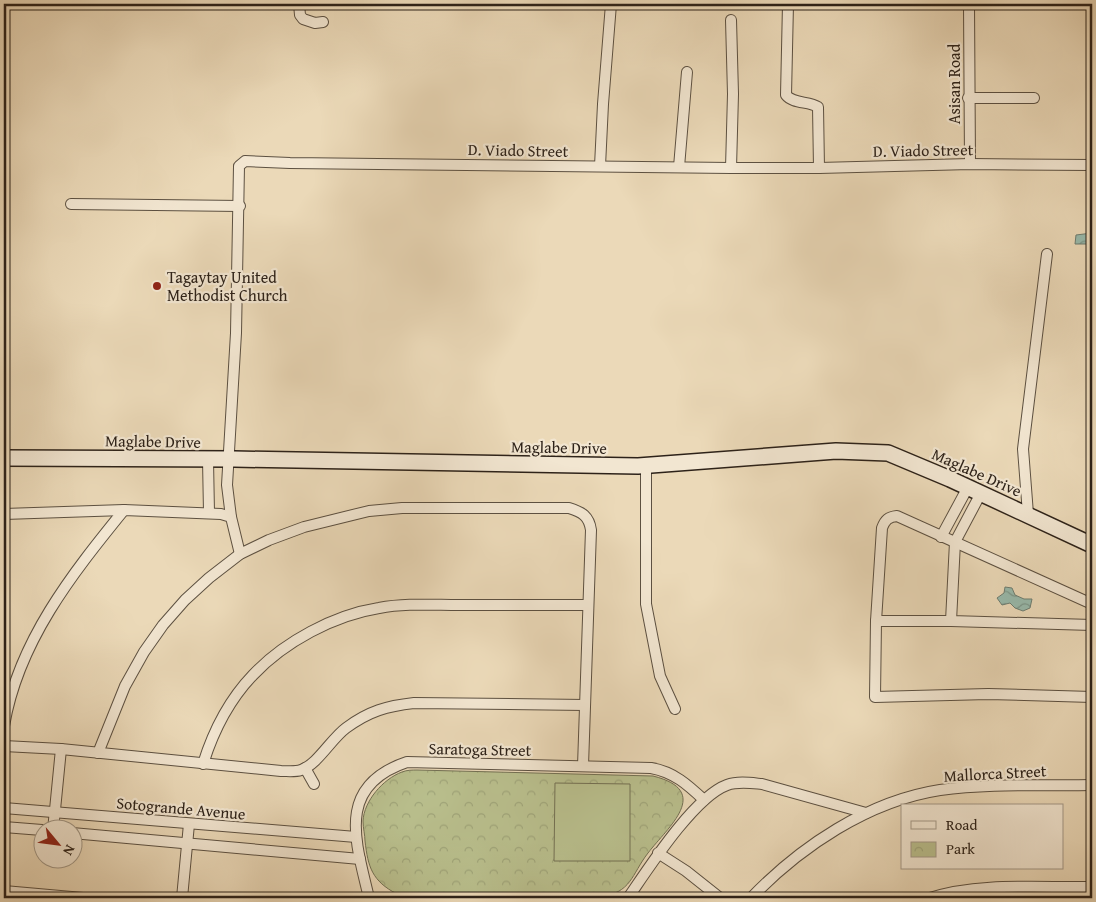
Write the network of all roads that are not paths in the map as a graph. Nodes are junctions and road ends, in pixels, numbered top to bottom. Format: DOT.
graph roads {
  1 [pos="299,4"];
  2 [pos="612,4"];
  3 [pos="788,4"];
  4 [pos="969,4"];
  5 [pos="731,20"];
  6 [pos="323,22"];
  7 [pos="687,72"];
  8 [pos="968,98"];
  9 [pos="1034,98"];
  10 [pos="970,164"];
  11 [pos="1092,165"];
  12 [pos="600,166"];
  13 [pos="679,167"];
  14 [pos="731,168"];
  15 [pos="819,168"];
  16 [pos="71,204"];
  17 [pos="240,206"];
  18 [pos="1047,254"];
  19 [pos="4,458"];
  20 [pos="230,459"];
  21 [pos="208,460"];
  22 [pos="646,466"];
  23 [pos="974,490"];
  24 [pos="124,510"];
  25 [pos="208,512"];
  26 [pos="4,514"];
  27 [pos="1028,514"];
  28 [pos="231,517"];
  29 [pos="941,537"];
  30 [pos="955,542"];
  31 [pos="1092,545"];
  32 [pos="240,554"];
  33 [pos="1092,604"];
  34 [pos="588,605"];
  35 [pos="876,621"];
  36 [pos="951,621"];
  37 [pos="1092,625"];
  38 [pos="1092,697"];
  39 [pos="585,705"];
  40 [pos="676,709"];
  41 [pos="4,726"];
  42 [pos="4,746"];
  43 [pos="61,750"];
  44 [pos="98,753"];
  45 [pos="204,764"];
  46 [pos="583,766"];
  47 [pos="305,768"];
  48 [pos="314,784"];
  49 [pos="1092,785"];
  50 [pos="704,800"];
  51 [pos="4,808"];
  52 [pos="54,812"];
  53 [pos="866,813"];
  54 [pos="54,820"];
  55 [pos="189,824"];
  56 [pos="4,827"];
  57 [pos="32,829"];
  58 [pos="82,834"];
  59 [pos="356,837"];
  60 [pos="187,842"];
  61 [pos="658,853"];
  62 [pos="360,859"];
  63 [pos="1092,888"];
  64 [pos="4,891"];
  65 [pos="83,898"];
  66 [pos="182,898"];
  67 [pos="369,898"];
  68 [pos="628,898"];
  69 [pos="720,898"];
  70 [pos="751,898"];
  71 [pos="930,898"];
  1 -- 6 [label="street"];
  2 -- 12 [label="street"];
  3 -- 15 [label="street"];
  4 -- 8 [label="street, Asisan Road"];
  5 -- 14 [label="street"];
  7 -- 13 [label="street"];
  8 -- 9 [label="street"];
  8 -- 10 [label="street, Asisan Road"];
  10 -- 11 [label="street, D. Viado Street"];
  10 -- 15 [label="street, D. Viado Street"];
  12 -- 13 [label="street, D. Viado Street"];
  12 -- 17 [label="street, D. Viado Street"];
  13 -- 14 [label="street, D. Viado Street"];
  14 -- 15 [label="street, D. Viado Street"];
  16 -- 17 [label="street"];
  17 -- 20 [label="street, D. Viado Street"];
  18 -- 27 [label="street"];
  19 -- 21 [label="main road, Maglabe Drive"];
  20 -- 21 [label="main road, Maglabe Drive"];
  20 -- 22 [label="main road, Maglabe Drive"];
  20 -- 28 [label="street, D. Viado Street"];
  21 -- 25 [label="street"];
  22 -- 23 [label="main road, Maglabe Drive"];
  22 -- 40 [label="street"];
  23 -- 27 [label="main road, Maglabe Drive"];
  23 -- 29 [label="street"];
  23 -- 30 [label="street"];
  24 -- 25 [label="street"];
  24 -- 26 [label="street"];
  24 -- 41 [label="street"];
  25 -- 28 [label="street"];
  27 -- 31 [label="main road, Maglabe Drive"];
  28 -- 32 [label="street, D. Viado Street"];
  29 -- 30 [label="street"];
  29 -- 35 [label="street"];
  30 -- 33 [label="street"];
  30 -- 36 [label="street"];
  32 -- 34 [label="street"];
  32 -- 44 [label="street"];
  34 -- 39 [label="street"];
  34 -- 45 [label="street"];
  35 -- 36 [label="street"];
  35 -- 38 [label="street"];
  36 -- 37 [label="street"];
  39 -- 46 [label="street"];
  39 -- 47 [label="street"];
  42 -- 43 [label="street"];
  43 -- 44 [label="street"];
  43 -- 52 [label="street"];
  44 -- 45 [label="street"];
  45 -- 47 [label="street"];
  46 -- 50 [label="street, Saratoga Street"];
  46 -- 59 [label="street, Saratoga Street"];
  47 -- 48 [label="street"];
  49 -- 53 [label="street, Mallorca Street"];
  50 -- 53 [label="street"];
  50 -- 61 [label="street"];
  51 -- 52 [label="street, Sotogrande Avenue"];
  52 -- 54 [label="street"];
  52 -- 55 [label="street, Sotogrande Avenue"];
  53 -- 70 [label="street, Mallorca Street"];
  55 -- 59 [label="street, Sotogrande Avenue"];
  55 -- 60 [label="street"];
  56 -- 57 [label="street"];
  58 -- 60 [label="street, Sotogrande Avenue"];
  59 -- 62 [label="street, Saratoga Street"];
  60 -- 62 [label="street, Sotogrande Avenue"];
  60 -- 66 [label="street"];
  61 -- 68 [label="street"];
  61 -- 69 [label="street"];
  62 -- 67 [label="street, Saratoga Street"];
  63 -- 71 [label="street"];
  64 -- 65 [label="street"];
}
